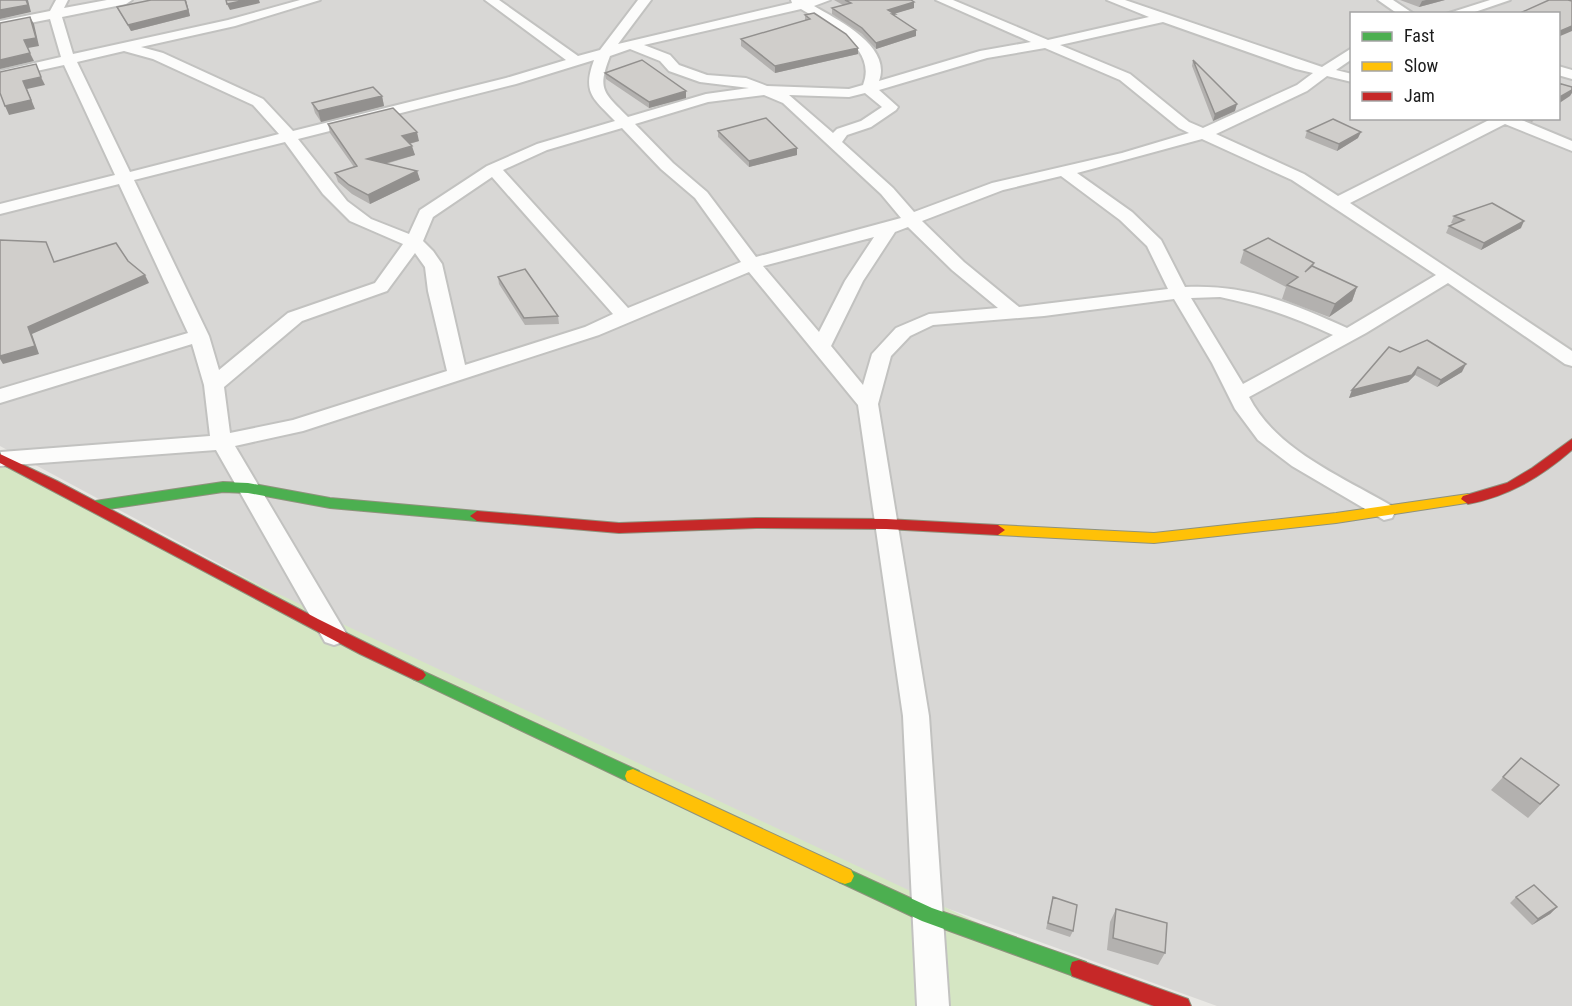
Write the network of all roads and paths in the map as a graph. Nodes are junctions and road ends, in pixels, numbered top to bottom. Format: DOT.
graph roads {
  1 [pos="62,0"];
  2 [pos="126,0"];
  3 [pos="314,0"];
  4 [pos="490,0"];
  5 [pos="644,0"];
  6 [pos="824,0"];
  7 [pos="942,0"];
  8 [pos="1113,0"];
  9 [pos="1384,0"];
  10 [pos="1504,0"];
  11 [pos="800,3"];
  12 [pos="1405,12"];
  13 [pos="1459,12"];
  14 [pos="55,14"];
  15 [pos="1162,18"];
  16 [pos="0,25"];
  17 [pos="1046,44"];
  18 [pos="631,45"];
  19 [pos="125,47"];
  20 [pos="1350,53"];
  21 [pos="603,55"];
  22 [pos="69,58"];
  23 [pos="577,62"];
  24 [pos="1323,72"];
  25 [pos="0,75"];
  26 [pos="1350,78"];
  27 [pos="869,89"];
  28 [pos="769,90"];
  29 [pos="1502,120"];
  30 [pos="1507,120"];
  31 [pos="625,123"];
  32 [pos="1203,134"];
  33 [pos="288,138"];
  34 [pos="833,143"];
  35 [pos="1572,146"];
  36 [pos="493,169"];
  37 [pos="1063,170"];
  38 [pos="124,178"];
  39 [pos="1340,202"];
  40 [pos="0,209"];
  41 [pos="913,219"];
  42 [pos="890,228"];
  43 [pos="414,242"];
  44 [pos="752,264"];
  45 [pos="1448,275"];
  46 [pos="1179,293"];
  47 [pos="1014,312"];
  48 [pos="625,316"];
  49 [pos="1348,335"];
  50 [pos="199,336"];
  51 [pos="820,348"];
  52 [pos="1572,360"];
  53 [pos="458,375"];
  54 [pos="214,385"];
  55 [pos="1238,395"];
  56 [pos="0,396"];
  57 [pos="868,404"];
  58 [pos="222,442"];
  59 [pos="1572,443"];
  60 [pos="1,459"];
  61 [pos="248,488"];
  62 [pos="96,506"];
  63 [pos="1384,512"];
  64 [pos="886,524"];
  65 [pos="334,635"];
  66 [pos="928,915"];
  67 [pos="933,1006"];
  68 [pos="1181,1006"];
  1 -- 14 [label="street"];
  2 -- 14 [label="street"];
  3 -- 19 [label="street"];
  4 -- 23 [label="street"];
  5 -- 21 [label="street"];
  6 -- 11 [label="street"];
  7 -- 17 [label="street"];
  8 -- 15 [label="street"];
  9 -- 12 [label="street"];
  10 -- 13 [label="street"];
  11 -- 18 [label="street"];
  11 -- 27 [label="street"];
  14 -- 16 [label="street"];
  14 -- 22 [label="street"];
  15 -- 17 [label="street"];
  15 -- 24 [label="street"];
  17 -- 27 [label="street"];
  17 -- 32 [label="street"];
  18 -- 21 [label="street"];
  18 -- 28 [label="street"];
  19 -- 22 [label="street"];
  19 -- 33 [label="street"];
  20 -- 24 [label="street"];
  21 -- 23 [label="street"];
  21 -- 31 [label="street"];
  22 -- 25 [label="street"];
  22 -- 38 [label="street"];
  23 -- 33 [label="street"];
  24 -- 26 [label="street"];
  24 -- 32 [label="street"];
  27 -- 28 [label="street"];
  27 -- 34 [label="street"];
  28 -- 31 [label="street"];
  28 -- 34 [label="street"];
  29 -- 39 [label="street"];
  30 -- 35 [label="street"];
  31 -- 36 [label="street"];
  31 -- 44 [label="street"];
  32 -- 37 [label="street"];
  32 -- 39 [label="street"];
  33 -- 38 [label="street"];
  33 -- 43 [label="street"];
  34 -- 41 [label="street"];
  36 -- 43 [label="street"];
  36 -- 48 [label="street"];
  37 -- 41 [label="street"];
  37 -- 46 [label="street"];
  38 -- 40 [label="street"];
  38 -- 50 [label="street"];
  39 -- 45 [label="street"];
  41 -- 42 [label="street"];
  41 -- 47 [label="street"];
  42 -- 44 [label="street"];
  42 -- 51 [label="street"];
  43 -- 53 [label="street"];
  43 -- 54 [label="street"];
  44 -- 48 [label="street"];
  44 -- 51 [label="street"];
  45 -- 49 [label="street"];
  45 -- 52 [label="street"];
  46 -- 47 [label="street"];
  46 -- 49 [label="street"];
  46 -- 55 [label="street"];
  47 -- 57 [label="street"];
  48 -- 53 [label="street"];
  49 -- 55 [label="street"];
  50 -- 54 [label="street"];
  50 -- 56 [label="street"];
  51 -- 57 [label="street"];
  53 -- 58 [label="street"];
  54 -- 58 [label="street"];
  55 -- 63 [label="street"];
  57 -- 64 [label="street"];
  58 -- 60 [label="street"];
  58 -- 61 [label="street"];
  59 -- 63 [label="street"];
  60 -- 62 [label="street"];
  61 -- 62 [label="street"];
  61 -- 64 [label="street"];
  61 -- 65 [label="street"];
  62 -- 65 [label="street"];
  63 -- 64 [label="street"];
  64 -- 66 [label="street"];
  65 -- 66 [label="street"];
  66 -- 67 [label="street"];
  66 -- 68 [label="street"];
}
